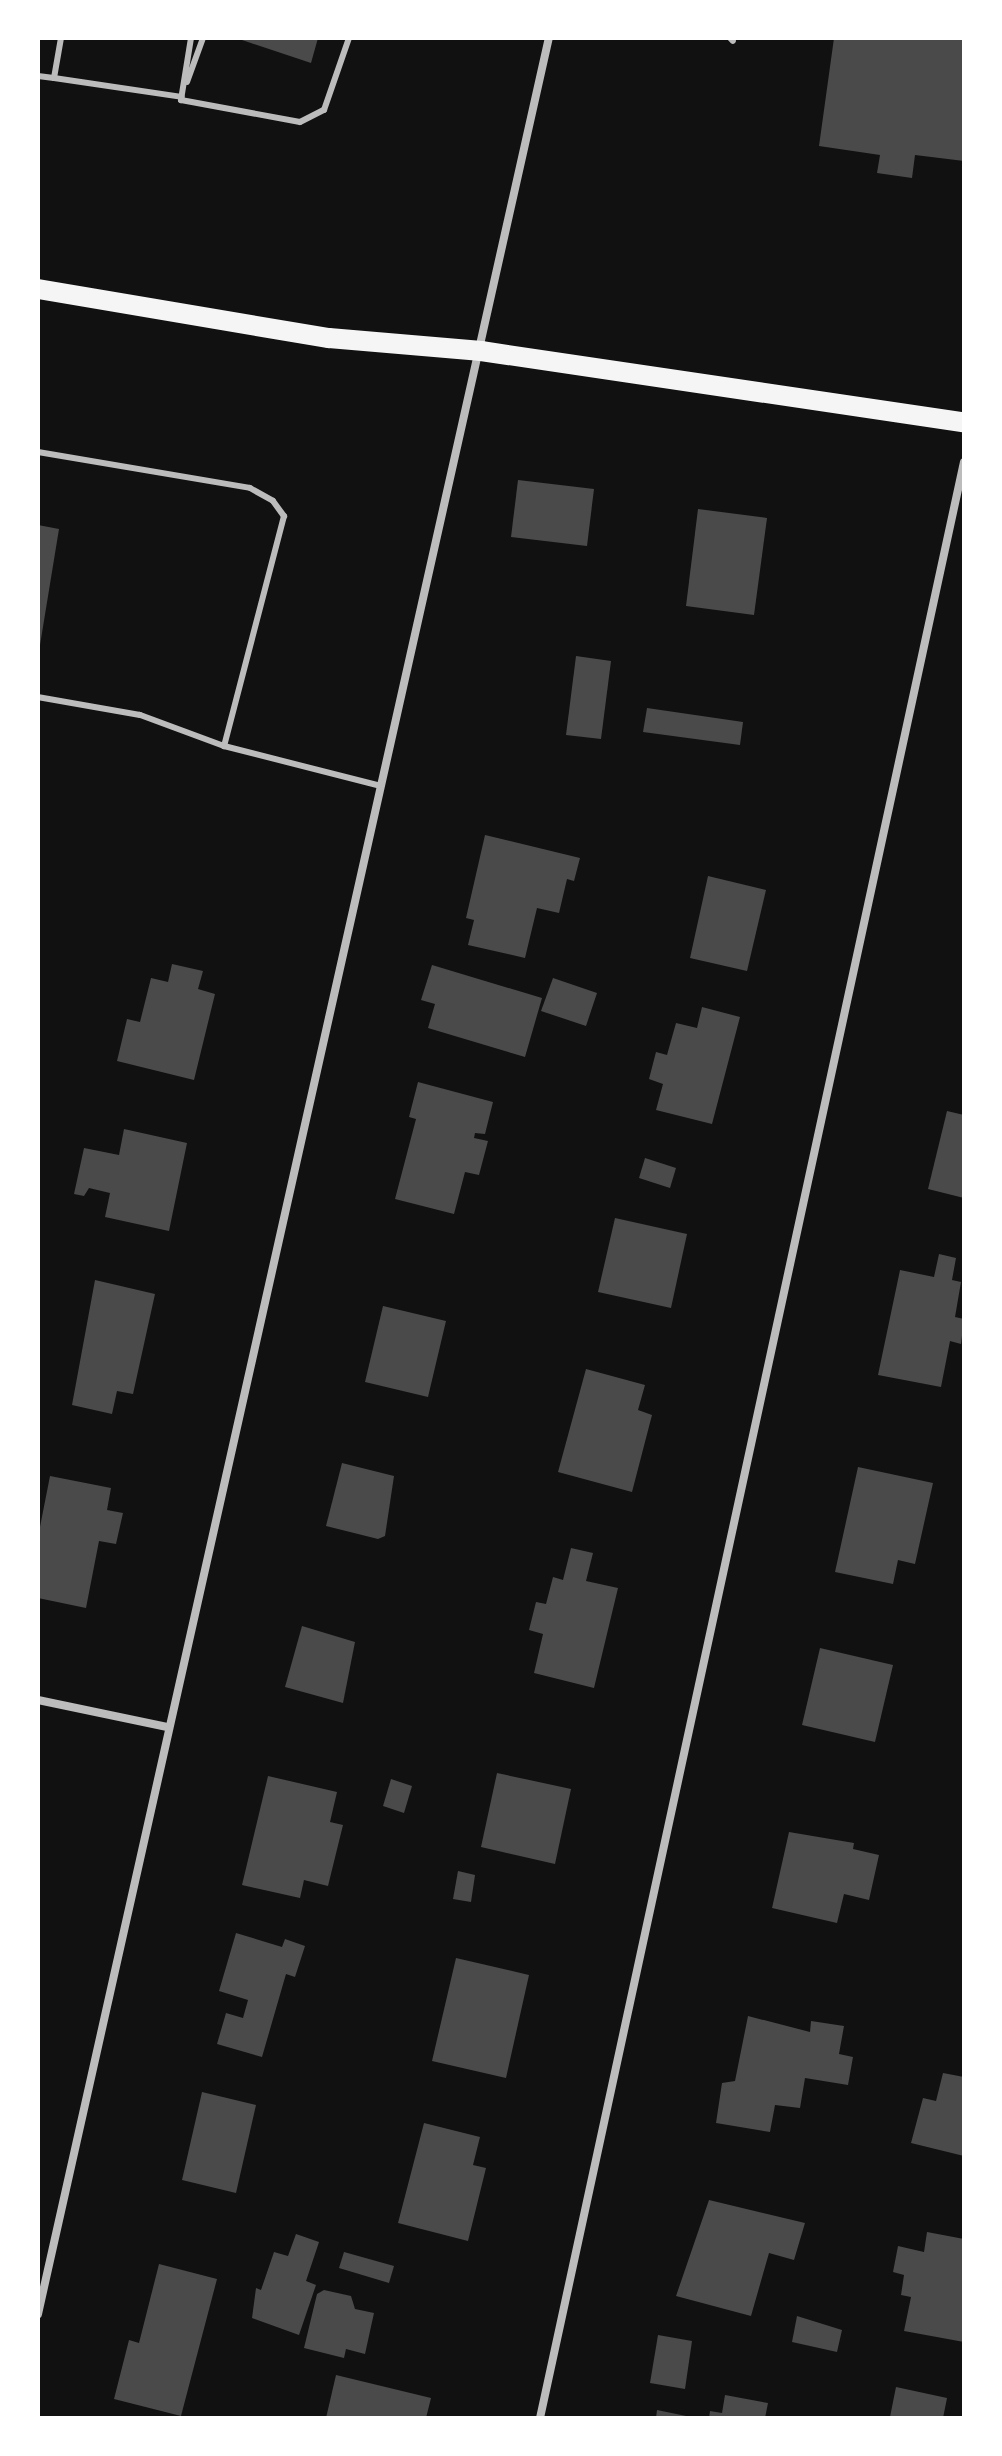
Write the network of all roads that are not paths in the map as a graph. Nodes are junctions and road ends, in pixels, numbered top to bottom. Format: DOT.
graph roads {
  1 [pos="61,38"];
  2 [pos="191,38"];
  3 [pos="203,38"];
  4 [pos="349,38"];
  5 [pos="549,38"];
  6 [pos="38,76"];
  7 [pos="54,78"];
  8 [pos="181,100"];
  9 [pos="38,289"];
  10 [pos="481,351"];
  11 [pos="964,422"];
  12 [pos="38,452"];
  13 [pos="964,462"];
  14 [pos="38,697"];
  15 [pos="224,746"];
  16 [pos="381,786"];
  17 [pos="38,1700"];
  18 [pos="167,1727"];
  19 [pos="38,2314"];
  20 [pos="540,2418"];
  1 -- 7 [label="lane"];
  2 -- 8 [label="lane"];
  3 -- 8 [label="lane"];
  4 -- 8 [label="lane"];
  5 -- 10 [label="street"];
  6 -- 7 [label="lane"];
  7 -- 8 [label="lane"];
  9 -- 10 [label="main road"];
  10 -- 11 [label="main road"];
  10 -- 16 [label="street"];
  12 -- 15 [label="lane"];
  13 -- 20 [label="street"];
  14 -- 15 [label="lane"];
  15 -- 16 [label="lane"];
  16 -- 18 [label="street"];
  17 -- 18 [label="street"];
  18 -- 19 [label="street"];
}
